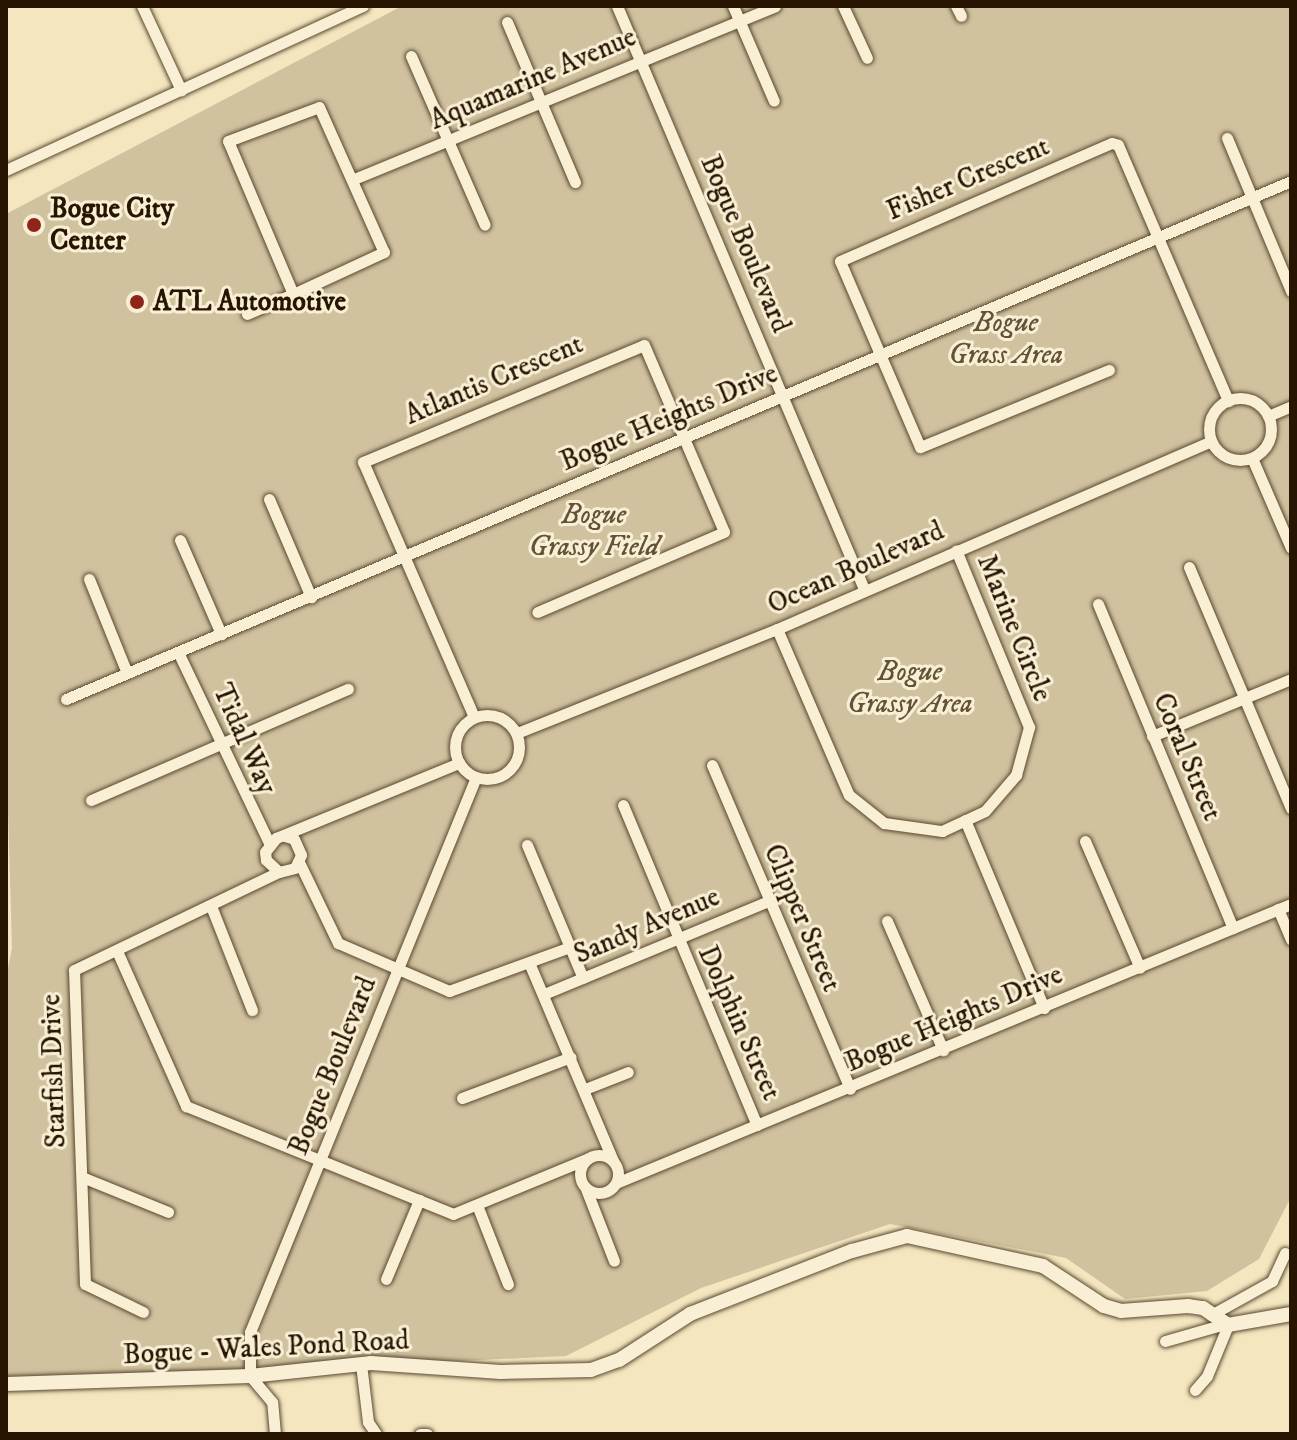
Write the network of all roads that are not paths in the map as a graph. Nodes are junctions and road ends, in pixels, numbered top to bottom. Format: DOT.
graph roads {
  1 [pos="142,6"];
  2 [pos="363,6"];
  3 [pos="617,6"];
  4 [pos="733,6"];
  5 [pos="775,6"];
  6 [pos="843,6"];
  7 [pos="507,22"];
  8 [pos="739,22"];
  9 [pos="411,56"];
  10 [pos="867,58"];
  11 [pos="639,60"];
  12 [pos="181,90"];
  13 [pos="541,101"];
  14 [pos="774,101"];
  15 [pos="1227,138"];
  16 [pos="449,142"];
  17 [pos="6,170"];
  18 [pos="354,179"];
  19 [pos="1291,181"];
  20 [pos="575,182"];
  21 [pos="1251,198"];
  22 [pos="485,225"];
  23 [pos="1160,236"];
  24 [pos="1291,291"];
  25 [pos="293,294"];
  26 [pos="247,314"];
  27 [pos="879,355"];
  28 [pos="1109,370"];
  29 [pos="784,396"];
  30 [pos="1228,401"];
  31 [pos="1291,406"];
  32 [pos="1268,416"];
  33 [pos="684,440"];
  34 [pos="1211,441"];
  35 [pos="1252,458"];
  36 [pos="269,499"];
  37 [pos="180,540"];
  38 [pos="1291,548"];
  39 [pos="956,550"];
  40 [pos="405,555"];
  41 [pos="1189,567"];
  42 [pos="89,579"];
  43 [pos="864,589"];
  44 [pos="311,597"];
  45 [pos="1098,604"];
  46 [pos="537,612"];
  47 [pos="777,629"];
  48 [pos="221,634"];
  49 [pos="178,652"];
  50 [pos="127,673"];
  51 [pos="1291,679"];
  52 [pos="348,689"];
  53 [pos="1245,698"];
  54 [pos="66,699"];
  55 [pos="474,717"];
  56 [pos="517,733"];
  57 [pos="1152,736"];
  58 [pos="220,745"];
  59 [pos="459,763"];
  60 [pos="712,765"];
  61 [pos="476,777"];
  62 [pos="91,800"];
  63 [pos="623,805"];
  64 [pos="1291,808"];
  65 [pos="965,820"];
  66 [pos="285,836"];
  67 [pos="1085,841"];
  68 [pos="269,843"];
  69 [pos="527,845"];
  70 [pos="299,862"];
  71 [pos="279,872"];
  72 [pos="768,901"];
  73 [pos="1291,904"];
  74 [pos="211,906"];
  75 [pos="1278,909"];
  76 [pos="887,921"];
  77 [pos="1233,928"];
  78 [pos="1291,939"];
  79 [pos="676,940"];
  80 [pos="570,947"];
  81 [pos="117,951"];
  82 [pos="399,965"];
  83 [pos="530,965"];
  84 [pos="1140,968"];
  85 [pos="583,978"];
  86 [pos="544,994"];
  87 [pos="1044,1008"];
  88 [pos="252,1010"];
  89 [pos="943,1050"];
  90 [pos="571,1057"];
  91 [pos="628,1072"];
  92 [pos="585,1089"];
  93 [pos="850,1089"];
  94 [pos="462,1098"];
  95 [pos="757,1125"];
  96 [pos="607,1141"];
  97 [pos="593,1157"];
  98 [pos="321,1158"];
  99 [pos="614,1163"];
  100 [pos="561,1169"];
  101 [pos="82,1177"];
  102 [pos="636,1179"];
  103 [pos="583,1183"];
  104 [pos="616,1183"];
  105 [pos="598,1193"];
  106 [pos="419,1200"];
  107 [pos="477,1205"];
  108 [pos="589,1209"];
  109 [pos="168,1212"];
  110 [pos="1285,1253"];
  111 [pos="614,1261"];
  112 [pos="386,1279"];
  113 [pos="508,1284"];
  114 [pos="143,1312"];
  115 [pos="1291,1314"];
  116 [pos="1220,1322"];
  117 [pos="1165,1341"];
  118 [pos="361,1364"];
  119 [pos="250,1376"];
  120 [pos="6,1384"];
  121 [pos="1195,1390"];
  122 [pos="275,1434"];
  123 [pos="376,1434"];
  124 [pos="420,1434"];
  125 [pos="427,1434"];
  1 -- 12 [label="street"];
  2 -- 12 [label="street"];
  3 -- 11 [label="street, Bogue Boulevard"];
  4 -- 8 [label="street"];
  5 -- 8 [label="street, Aquamarine Avenue"];
  6 -- 10 [label="street"];
  7 -- 13 [label="street"];
  8 -- 11 [label="street, Aquamarine Avenue"];
  8 -- 14 [label="street"];
  9 -- 16 [label="street"];
  11 -- 13 [label="street, Aquamarine Avenue"];
  11 -- 29 [label="street, Bogue Boulevard"];
  12 -- 17 [label="street"];
  13 -- 16 [label="street, Aquamarine Avenue"];
  13 -- 20 [label="street"];
  15 -- 21 [label="street"];
  16 -- 18 [label="street, Aquamarine Avenue"];
  16 -- 22 [label="street"];
  18 -- 25 [label="street"];
  18 -- 25 [label="street"];
  19 -- 21 [label="street, Bogue Heights Drive"];
  21 -- 23 [label="street, Bogue Heights Drive"];
  21 -- 24 [label="street"];
  23 -- 27 [label="street, Bogue Heights Drive"];
  23 -- 27 [label="street, Fisher Crescent"];
  23 -- 30 [label="street"];
  25 -- 26 [label="street"];
  27 -- 28 [label="street"];
  27 -- 29 [label="street, Bogue Heights Drive"];
  29 -- 33 [label="street, Bogue Heights Drive"];
  29 -- 43 [label="street, Bogue Boulevard"];
  30 -- 32 [label="street"];
  30 -- 34 [label="street"];
  31 -- 32 [label="street"];
  32 -- 35 [label="street"];
  33 -- 40 [label="street, Bogue Heights Drive"];
  33 -- 40 [label="street, Atlantis Crescent"];
  33 -- 46 [label="street"];
  34 -- 35 [label="street"];
  34 -- 39 [label="street, Ocean Boulevard"];
  35 -- 38 [label="street"];
  36 -- 44 [label="street"];
  37 -- 48 [label="street"];
  39 -- 43 [label="street, Ocean Boulevard"];
  39 -- 65 [label="street, Marine Circle"];
  40 -- 44 [label="street, Bogue Heights Drive"];
  40 -- 55 [label="street"];
  41 -- 53 [label="street"];
  42 -- 50 [label="street"];
  43 -- 47 [label="street, Ocean Boulevard"];
  44 -- 48 [label="street, Bogue Heights Drive"];
  45 -- 57 [label="street, Coral Street"];
  47 -- 56 [label="street, Ocean Boulevard"];
  47 -- 65 [label="street, Marine Circle"];
  48 -- 49 [label="street, Bogue Heights Drive"];
  49 -- 50 [label="street, Bogue Heights Drive"];
  49 -- 58 [label="street, Tidal Way"];
  50 -- 54 [label="street, Bogue Heights Drive"];
  51 -- 53 [label="street"];
  52 -- 58 [label="street"];
  53 -- 57 [label="street"];
  53 -- 64 [label="street"];
  55 -- 56 [label="street"];
  55 -- 59 [label="street"];
  56 -- 61 [label="street"];
  57 -- 77 [label="street, Coral Street"];
  58 -- 62 [label="street"];
  58 -- 68 [label="street, Tidal Way"];
  59 -- 61 [label="street"];
  59 -- 66 [label="street"];
  60 -- 72 [label="street, Clipper Street"];
  61 -- 82 [label="street, Bogue Boulevard"];
  63 -- 79 [label="street, Dolphin Street"];
  65 -- 87 [label="street"];
  66 -- 68 [label="street"];
  66 -- 70 [label="street"];
  67 -- 84 [label="street"];
  68 -- 71 [label="street"];
  69 -- 80 [label="street"];
  70 -- 71 [label="street"];
  70 -- 82 [label="street"];
  71 -- 74 [label="street, Starfish Drive"];
  72 -- 79 [label="street, Sandy Avenue"];
  72 -- 93 [label="street, Clipper Street"];
  73 -- 75 [label="street, Bogue Heights Drive"];
  74 -- 81 [label="street, Starfish Drive"];
  74 -- 88 [label="street"];
  75 -- 77 [label="street, Bogue Heights Drive"];
  75 -- 78 [label="street"];
  76 -- 89 [label="street"];
  77 -- 84 [label="street, Bogue Heights Drive"];
  79 -- 85 [label="street, Sandy Avenue"];
  79 -- 95 [label="street, Dolphin Street"];
  80 -- 83 [label="street"];
  80 -- 85 [label="street"];
  81 -- 98 [label="street"];
  81 -- 101 [label="street, Starfish Drive"];
  82 -- 83 [label="street"];
  82 -- 98 [label="street, Bogue Boulevard"];
  83 -- 86 [label="street"];
  84 -- 87 [label="street, Bogue Heights Drive"];
  85 -- 86 [label="street, Sandy Avenue"];
  86 -- 90 [label="street"];
  87 -- 89 [label="street, Bogue Heights Drive"];
  89 -- 93 [label="street, Bogue Heights Drive"];
  90 -- 92 [label="street"];
  90 -- 94 [label="street"];
  91 -- 92 [label="street"];
  92 -- 96 [label="street"];
  93 -- 95 [label="street, Bogue Heights Drive"];
  95 -- 102 [label="street, Bogue Heights Drive"];
  96 -- 97 [label="street"];
  96 -- 99 [label="street"];
  97 -- 99 [label="street"];
  97 -- 100 [label="street"];
  97 -- 103 [label="street"];
  98 -- 106 [label="street"];
  98 -- 119 [label="street, Bogue Boulevard"];
  99 -- 102 [label="street"];
  99 -- 104 [label="street"];
  100 -- 103 [label="street"];
  100 -- 107 [label="street"];
  101 -- 109 [label="street"];
  101 -- 114 [label="street, Starfish Drive"];
  102 -- 104 [label="street, Bogue Heights Drive"];
  103 -- 105 [label="street"];
  103 -- 108 [label="street"];
  104 -- 105 [label="street, Bogue Heights Drive"];
  105 -- 108 [label="street"];
  106 -- 107 [label="street"];
  106 -- 112 [label="street"];
  107 -- 113 [label="street"];
  108 -- 111 [label="street"];
  110 -- 116 [label="street"];
  115 -- 116 [label="street, Bogue - Wales Pond Road"];
  116 -- 117 [label="street"];
  116 -- 118 [label="street, Bogue - Wales Pond Road"];
  116 -- 121 [label="street"];
  118 -- 119 [label="street, Bogue - Wales Pond Road"];
  118 -- 123 [label="street"];
  119 -- 120 [label="street, Bogue - Wales Pond Road"];
  119 -- 122 [label="street"];
  124 -- 125 [label="street"];
}
